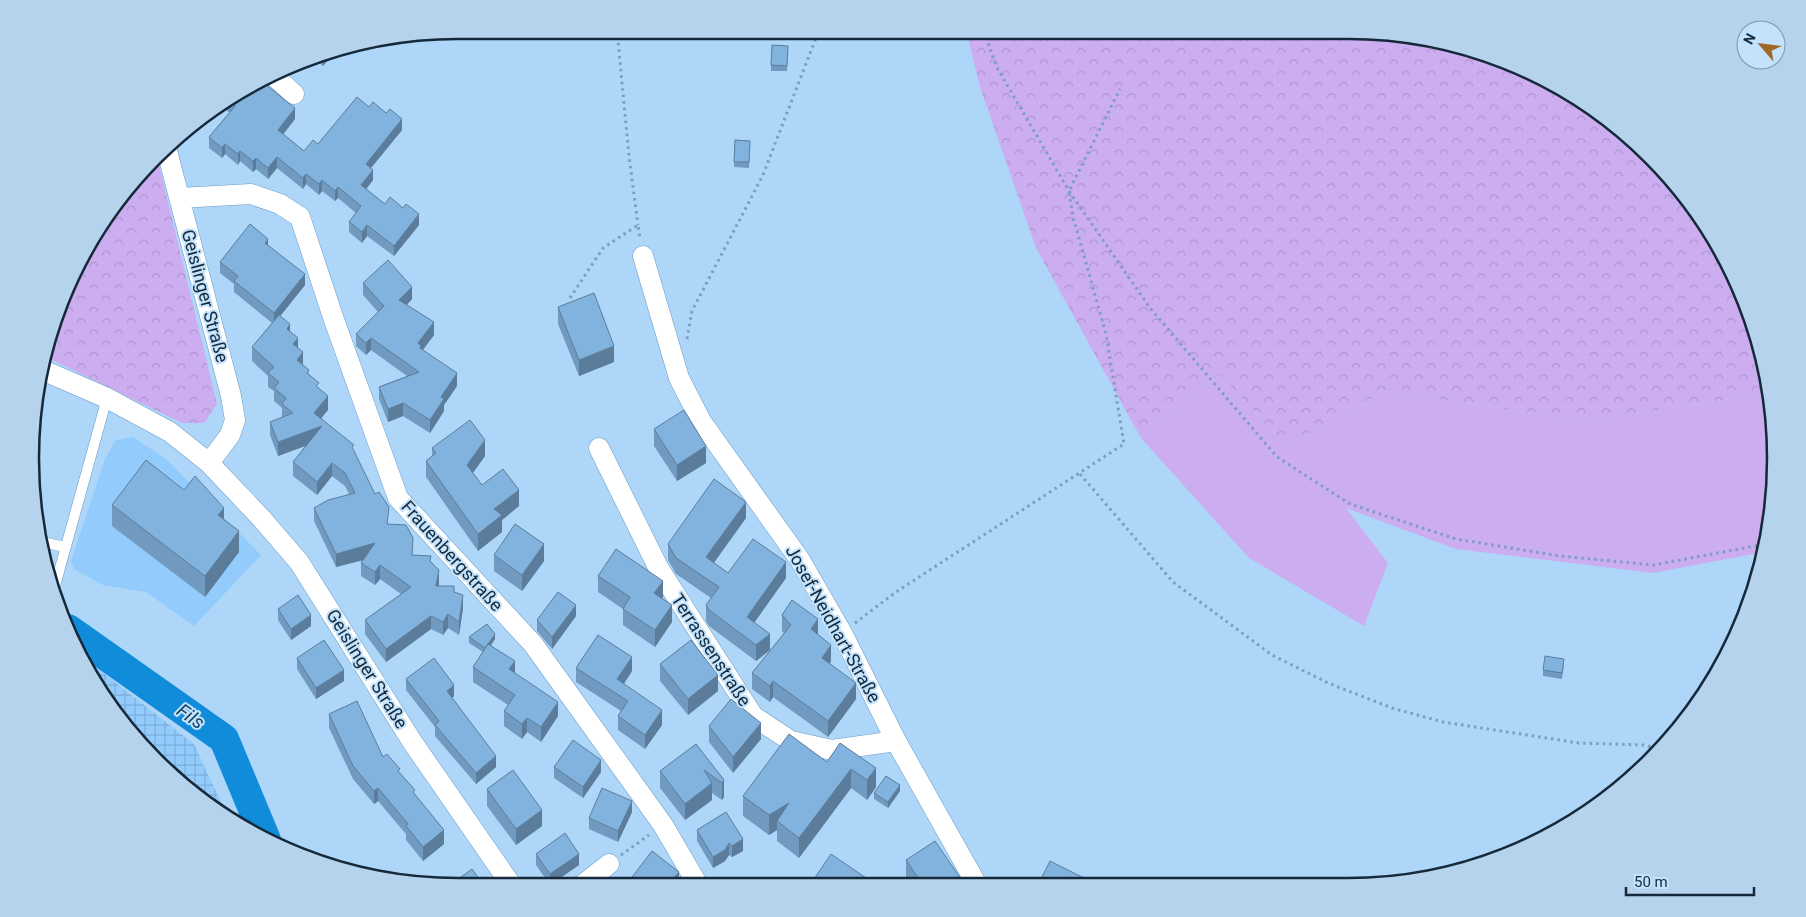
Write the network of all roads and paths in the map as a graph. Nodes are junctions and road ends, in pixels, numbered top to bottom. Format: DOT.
graph roads {
  1 [pos="619,39"];
  2 [pos="816,39"];
  3 [pos="987,39"];
  4 [pos="278,80"];
  5 [pos="1120,89"];
  6 [pos="294,94"];
  7 [pos="168,156"];
  8 [pos="1068,191"];
  9 [pos="179,198"];
  10 [pos="638,225"];
  11 [pos="643,256"];
  12 [pos="570,298"];
  13 [pos="686,340"];
  14 [pos="48,372"];
  15 [pos="107,398"];
  16 [pos="599,448"];
  17 [pos="209,463"];
  18 [pos="1080,474"];
  19 [pos="48,543"];
  20 [pos="1758,546"];
  21 [pos="65,547"];
  22 [pos="57,579"];
  23 [pos="842,633"];
  24 [pos="896,741"];
  25 [pos="1651,748"];
  26 [pos="654,832"];
  27 [pos="613,861"];
  28 [pos="506,878"];
  29 [pos="591,878"];
  30 [pos="694,878"];
  31 [pos="974,878"];
  1 -- 10 [label="path"];
  2 -- 13 [label="path"];
  3 -- 8 [label="path"];
  4 -- 6 [label="street"];
  5 -- 8 [label="path"];
  7 -- 9 [label="street, Geislinger Straße"];
  8 -- 18 [label="path"];
  8 -- 20 [label="path"];
  9 -- 17 [label="street, Geislinger Straße"];
  9 -- 30 [label="street, Frauenbergstraße"];
  10 -- 11 [label="path"];
  10 -- 12 [label="path"];
  11 -- 23 [label="street, Josef-Neidhart-Straße"];
  14 -- 15 [label="street, Geislinger Straße"];
  15 -- 17 [label="street, Geislinger Straße"];
  15 -- 21 [label="lane"];
  16 -- 24 [label="street, Terrassenstraße"];
  17 -- 28 [label="street, Geislinger Straße"];
  18 -- 23 [label="path"];
  18 -- 25 [label="path"];
  19 -- 21 [label="lane"];
  21 -- 22 [label="lane"];
  23 -- 24 [label="street, Josef-Neidhart-Straße"];
  24 -- 31 [label="street, Josef-Neidhart-Straße"];
  26 -- 27 [label="path"];
  27 -- 29 [label="street"];
}
